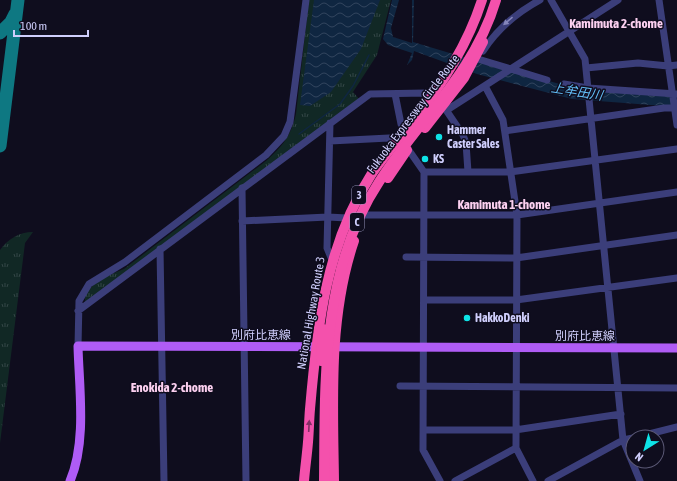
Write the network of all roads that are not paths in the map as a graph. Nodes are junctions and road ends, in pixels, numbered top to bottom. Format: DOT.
graph roads {
  1 [pos="306,0"];
  2 [pos="482,0"];
  3 [pos="489,0"];
  4 [pos="496,0"];
  5 [pos="500,0"];
  6 [pos="540,0"];
  7 [pos="551,0"];
  8 [pos="618,0"];
  9 [pos="659,0"];
  10 [pos="569,33"];
  11 [pos="477,60"];
  12 [pos="677,65"];
  13 [pos="668,66"];
  14 [pos="586,68"];
  15 [pos="509,71"];
  16 [pos="546,80"];
  17 [pos="564,84"];
  18 [pos="485,86"];
  19 [pos="588,89"];
  20 [pos="396,94"];
  21 [pos="674,95"];
  22 [pos="431,97"];
  23 [pos="675,107"];
  24 [pos="445,108"];
  25 [pos="592,119"];
  26 [pos="330,123"];
  27 [pos="677,125"];
  28 [pos="405,130"];
  29 [pos="505,131"];
  30 [pos="330,140"];
  31 [pos="396,141"];
  32 [pos="408,149"];
  33 [pos="677,149"];
  34 [pos="596,160"];
  35 [pos="424,172"];
  36 [pos="468,172"];
  37 [pos="510,172"];
  38 [pos="242,188"];
  39 [pos="677,192"];
  40 [pos="601,203"];
  41 [pos="424,214"];
  42 [pos="365,215"];
  43 [pos="517,215"];
  44 [pos="328,217"];
  45 [pos="347,218"];
  46 [pos="242,221"];
  47 [pos="677,235"];
  48 [pos="605,245"];
  49 [pos="160,249"];
  50 [pos="406,257"];
  51 [pos="424,257"];
  52 [pos="516,258"];
  53 [pos="332,260"];
  54 [pos="677,278"];
  55 [pos="609,288"];
  56 [pos="424,300"];
  57 [pos="516,300"];
  58 [pos="78,310"];
  59 [pos="78,346"];
  60 [pos="162,346"];
  61 [pos="336,346"];
  62 [pos="244,347"];
  63 [pos="317,347"];
  64 [pos="423,347"];
  65 [pos="515,347"];
  66 [pos="614,348"];
  67 [pos="677,348"];
  68 [pos="400,386"];
  69 [pos="423,388"];
  70 [pos="515,388"];
  71 [pos="618,388"];
  72 [pos="677,388"];
  73 [pos="334,395"];
  74 [pos="621,414"];
  75 [pos="677,427"];
  76 [pos="424,430"];
  77 [pos="515,430"];
  78 [pos="665,430"];
  79 [pos="624,440"];
  80 [pos="308,442"];
  81 [pos="516,448"];
  82 [pos="70,481"];
  83 [pos="164,481"];
  84 [pos="246,481"];
  85 [pos="304,481"];
  86 [pos="311,481"];
  87 [pos="318,481"];
  88 [pos="324,481"];
  89 [pos="328,481"];
  90 [pos="334,481"];
  91 [pos="440,481"];
  92 [pos="455,481"];
  93 [pos="533,481"];
  94 [pos="548,481"];
  95 [pos="640,481"];
  1 -- 58 [label="street"];
  2 -- 22 [label="highway, National Highway Route 3 / 3"];
  3 -- 87 [label="highway, Fukuoka Expressway Circle Route / C, bridge"];
  4 -- 88 [label="highway, Fukuoka Expressway Circle Route / C, bridge"];
  5 -- 11 [label="highway, 3"];
  6 -- 11 [label="street, one-way"];
  7 -- 10 [label="street"];
  8 -- 10 [label="street"];
  9 -- 13 [label="street"];
  10 -- 14 [label="street"];
  10 -- 15 [label="street"];
  11 -- 15 [label="street"];
  11 -- 24 [label="highway, 3"];
  12 -- 13 [label="street"];
  13 -- 14 [label="street"];
  13 -- 21 [label="street"];
  14 -- 19 [label="street"];
  15 -- 16 [label="street"];
  15 -- 18 [label="street"];
  17 -- 19 [label="street"];
  18 -- 24 [label="street"];
  18 -- 29 [label="street"];
  19 -- 21 [label="street"];
  19 -- 25 [label="street"];
  20 -- 22 [label="street"];
  20 -- 26 [label="street"];
  20 -- 28 [label="street"];
  21 -- 23 [label="street"];
  22 -- 28 [label="highway, National Highway Route 3 / 3"];
  23 -- 25 [label="street"];
  23 -- 27 [label="street"];
  24 -- 32 [label="highway, 3"];
  24 -- 36 [label="street"];
  25 -- 29 [label="street"];
  25 -- 34 [label="street"];
  26 -- 30 [label="street"];
  26 -- 38 [label="street"];
  28 -- 31 [label="highway, National Highway Route 3 / 3"];
  29 -- 37 [label="street"];
  30 -- 31 [label="street"];
  30 -- 44 [label="street"];
  31 -- 45 [label="highway, National Highway Route 3 / 3"];
  32 -- 35 [label="street"];
  32 -- 42 [label="highway, 3"];
  33 -- 34 [label="street"];
  34 -- 37 [label="street"];
  34 -- 40 [label="street"];
  35 -- 36 [label="street"];
  35 -- 41 [label="street"];
  36 -- 37 [label="street"];
  37 -- 43 [label="street"];
  38 -- 46 [label="street"];
  38 -- 49 [label="street"];
  39 -- 40 [label="street"];
  40 -- 43 [label="street"];
  40 -- 48 [label="street"];
  41 -- 42 [label="street"];
  41 -- 43 [label="street"];
  41 -- 51 [label="street"];
  42 -- 61 [label="highway, 3"];
  43 -- 52 [label="street"];
  44 -- 45 [label="street"];
  44 -- 46 [label="street"];
  44 -- 53 [label="street"];
  45 -- 53 [label="highway, National Highway Route 3 / 3"];
  46 -- 62 [label="street"];
  47 -- 48 [label="street"];
  48 -- 52 [label="street"];
  48 -- 55 [label="street"];
  49 -- 58 [label="street"];
  49 -- 60 [label="street"];
  50 -- 51 [label="street"];
  51 -- 52 [label="street"];
  51 -- 56 [label="street"];
  52 -- 57 [label="street"];
  53 -- 63 [label="highway, National Highway Route 3 / 3"];
  54 -- 55 [label="street"];
  55 -- 57 [label="street"];
  55 -- 66 [label="street"];
  56 -- 57 [label="street"];
  56 -- 64 [label="street"];
  57 -- 65 [label="street"];
  58 -- 59 [label="street"];
  59 -- 60 [label="main road, 別府比恵線"];
  59 -- 82 [label="main road"];
  60 -- 62 [label="main road, 別府比恵線"];
  60 -- 83 [label="street"];
  61 -- 63 [label="main road, 別府比恵線"];
  61 -- 64 [label="main road, 別府比恵線"];
  61 -- 73 [label="highway, 3"];
  62 -- 63 [label="main road, 別府比恵線"];
  62 -- 84 [label="street"];
  80 -- 63 [label="highway, National Highway Route 3 / 3, one-way"];
  64 -- 65 [label="main road, 別府比恵線"];
  64 -- 69 [label="street"];
  65 -- 66 [label="main road, 別府比恵線"];
  65 -- 70 [label="street"];
  66 -- 67 [label="main road, 別府比恵線"];
  66 -- 71 [label="street"];
  68 -- 69 [label="street"];
  69 -- 70 [label="street"];
  69 -- 76 [label="street"];
  70 -- 71 [label="street"];
  70 -- 77 [label="street"];
  71 -- 72 [label="street"];
  71 -- 74 [label="street"];
  73 -- 89 [label="highway"];
  73 -- 90 [label="highway, 3"];
  74 -- 77 [label="street"];
  74 -- 79 [label="street"];
  75 -- 78 [label="street"];
  76 -- 77 [label="street"];
  76 -- 91 [label="street"];
  77 -- 81 [label="street"];
  79 -- 94 [label="street"];
  79 -- 95 [label="street"];
  80 -- 85 [label="highway, National Highway Route 3 / 3"];
  80 -- 86 [label="highway"];
  81 -- 92 [label="street"];
  81 -- 93 [label="street"];
}
